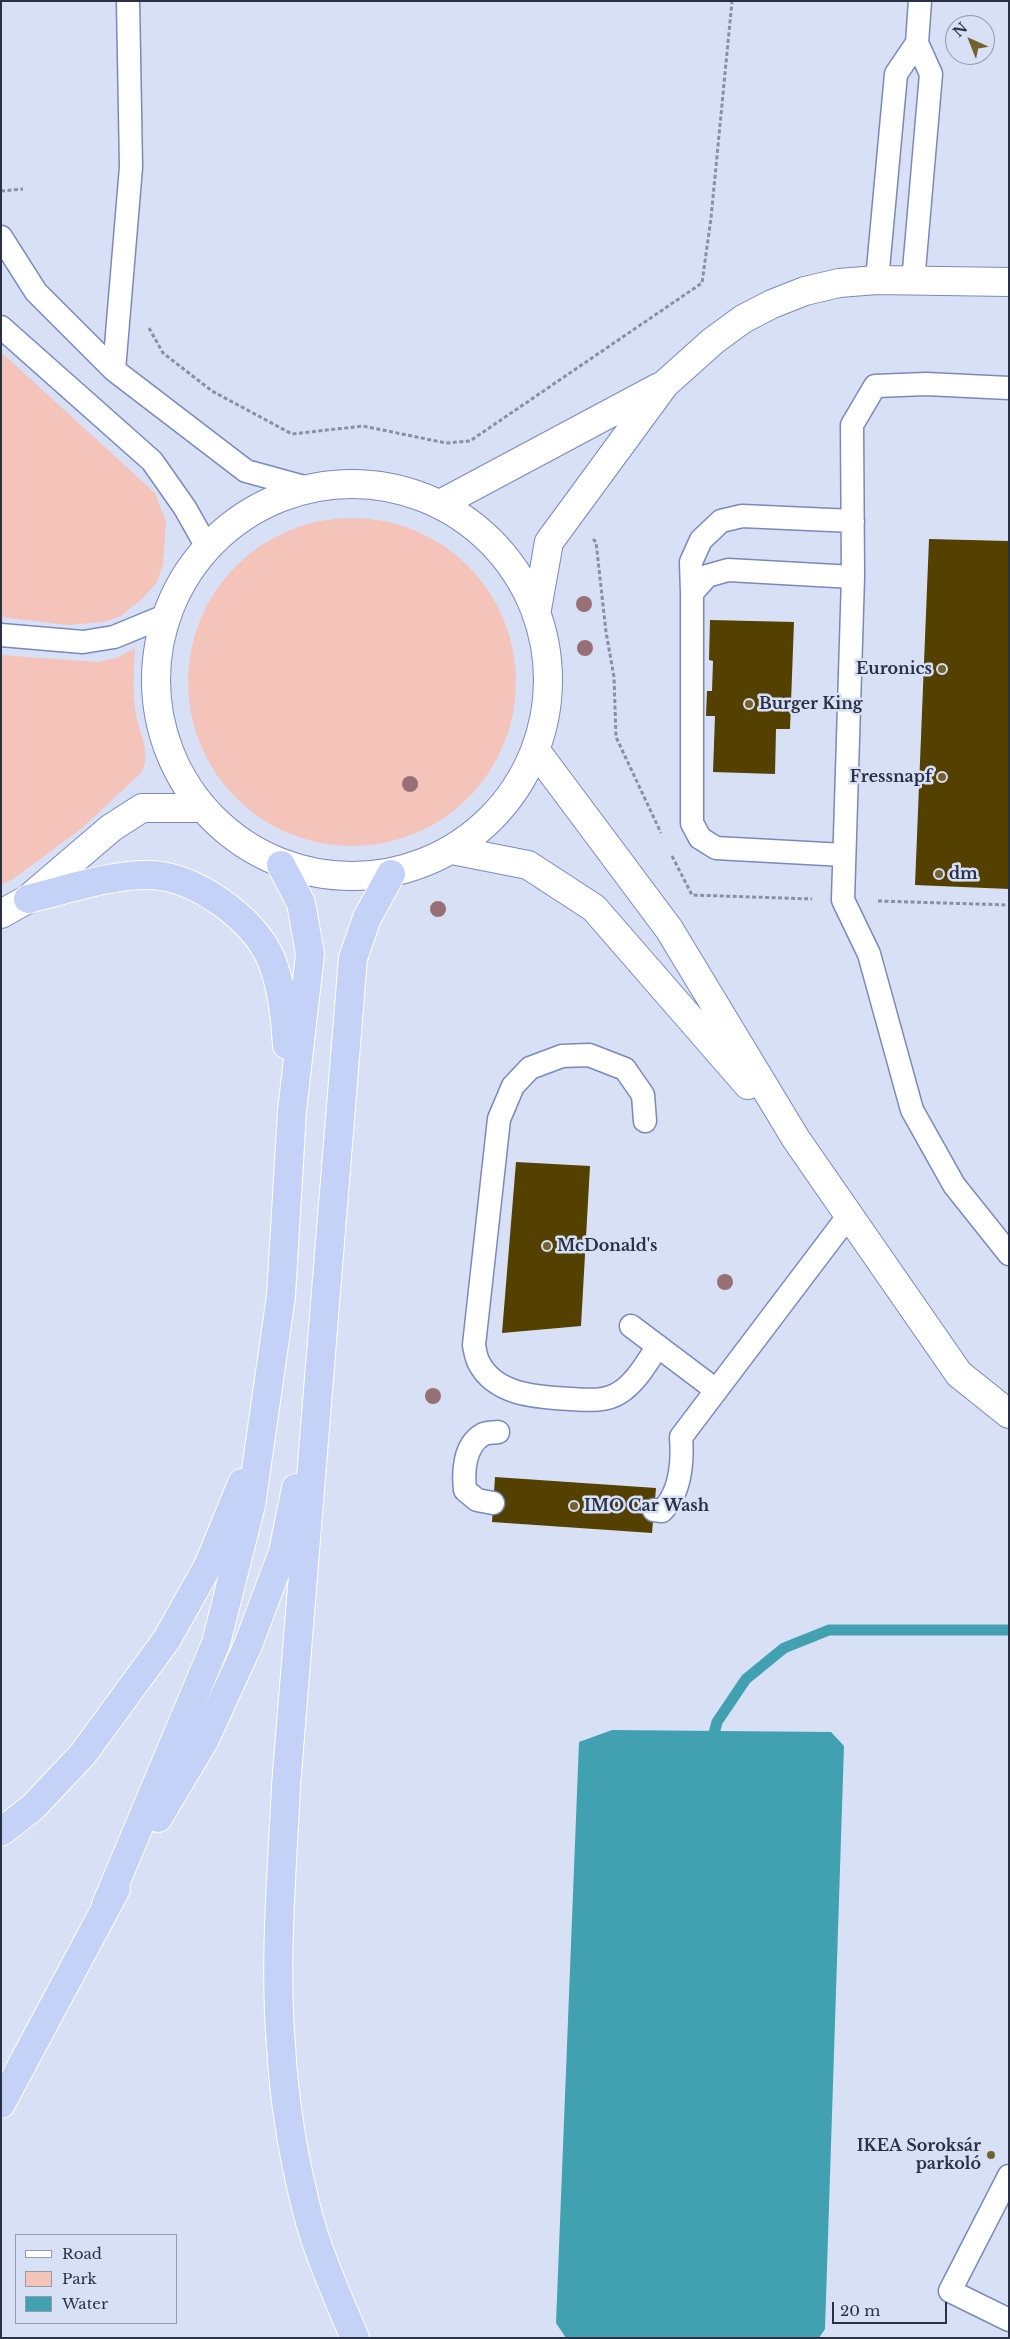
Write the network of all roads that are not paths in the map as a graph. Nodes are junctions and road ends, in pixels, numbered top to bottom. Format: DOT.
graph roads {
  1 [pos="128,1"];
  2 [pos="920,1"];
  3 [pos="917,43"];
  4 [pos="1,237"];
  5 [pos="876,280"];
  6 [pos="913,282"];
  7 [pos="1009,282"];
  8 [pos="1,327"];
  9 [pos="114,370"];
  10 [pos="665,384"];
  11 [pos="1000,388"];
  12 [pos="308,488"];
  13 [pos="442,504"];
  14 [pos="853,521"];
  15 [pos="207,546"];
  16 [pos="853,577"];
  17 [pos="692,593"];
  18 [pos="537,609"];
  19 [pos="165,616"];
  20 [pos="1,635"];
  21 [pos="536,751"];
  22 [pos="202,808"];
  23 [pos="452,850"];
  24 [pos="844,854"];
  25 [pos="281,865"];
  26 [pos="391,874"];
  27 [pos="28,899"];
  28 [pos="1,914"];
  29 [pos="292,1111"];
  30 [pos="646,1121"];
  31 [pos="796,1139"];
  32 [pos="849,1215"];
  33 [pos="1009,1254"];
  34 [pos="281,1296"];
  35 [pos="631,1326"];
  36 [pos="658,1346"];
  37 [pos="320,1374"];
  38 [pos="716,1390"];
  39 [pos="1009,1414"];
  40 [pos="498,1432"];
  41 [pos="493,1503"];
  42 [pos="654,1510"];
  43 [pos="1,1832"];
  44 [pos="106,1905"];
  45 [pos="1,2104"];
  46 [pos="1009,2176"];
  47 [pos="1009,2320"];
  48 [pos="355,2338"];
  1 -- 9 [label="lane"];
  2 -- 3 [label="lane"];
  3 -- 5 [label="lane"];
  3 -- 6 [label="lane"];
  4 -- 9 [label="lane"];
  5 -- 6 [label="street"];
  5 -- 10 [label="street"];
  6 -- 7 [label="street"];
  8 -- 15 [label="lane"];
  9 -- 12 [label="lane"];
  10 -- 13 [label="street"];
  10 -- 18 [label="street"];
  11 -- 14 [label="lane"];
  12 -- 13 [label="street"];
  12 -- 15 [label="street"];
  13 -- 18 [label="street"];
  14 -- 16 [label="lane"];
  14 -- 17 [label="lane"];
  15 -- 19 [label="street"];
  16 -- 17 [label="lane"];
  16 -- 24 [label="lane"];
  17 -- 24 [label="lane"];
  18 -- 21 [label="street"];
  19 -- 20 [label="lane"];
  19 -- 22 [label="street"];
  21 -- 23 [label="street"];
  21 -- 31 [label="street"];
  22 -- 25 [label="street"];
  22 -- 27 [label="street"];
  23 -- 26 [label="street"];
  23 -- 31 [label="street"];
  24 -- 33 [label="lane"];
  25 -- 26 [label="street"];
  25 -- 29 [label="highway"];
  26 -- 37 [label="highway"];
  27 -- 28 [label="street"];
  27 -- 29 [label="highway"];
  29 -- 34 [label="highway"];
  30 -- 36 [label="lane"];
  31 -- 32 [label="street"];
  32 -- 38 [label="lane"];
  32 -- 39 [label="street"];
  34 -- 43 [label="highway"];
  34 -- 44 [label="highway"];
  35 -- 36 [label="lane"];
  36 -- 38 [label="lane"];
  37 -- 44 [label="highway"];
  37 -- 48 [label="highway"];
  38 -- 42 [label="lane"];
  40 -- 41 [label="lane"];
  44 -- 45 [label="highway"];
  46 -- 47 [label="lane"];
}
